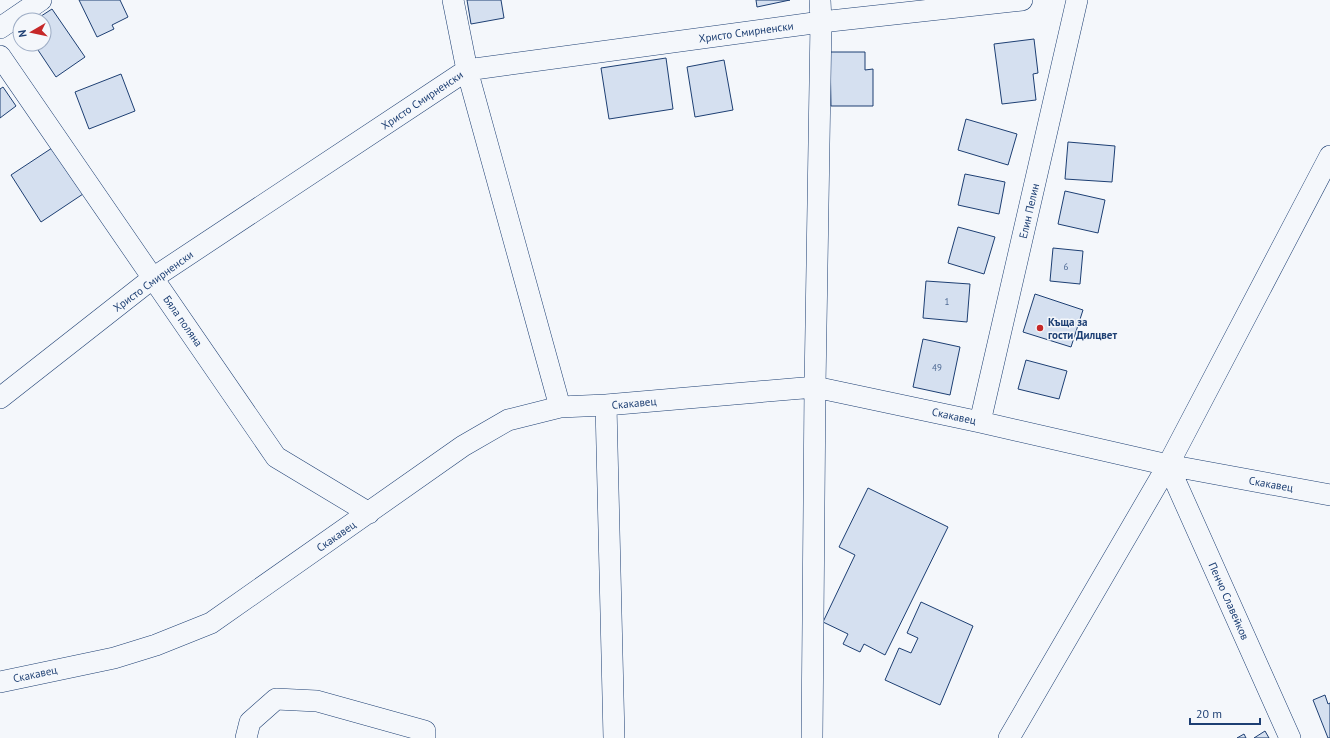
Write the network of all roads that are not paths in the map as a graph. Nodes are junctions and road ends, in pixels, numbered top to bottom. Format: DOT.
graph roads {
  1 [pos="41,0"];
  2 [pos="454,0"];
  3 [pos="820,0"];
  4 [pos="1022,0"];
  5 [pos="1077,0"];
  6 [pos="821,22"];
  7 [pos="0,28"];
  8 [pos="0,56"];
  9 [pos="467,70"];
  10 [pos="1330,156"];
  11 [pos="153,278"];
  12 [pos="815,387"];
  13 [pos="0,398"];
  14 [pos="606,406"];
  15 [pos="560,407"];
  16 [pos="980,422"];
  17 [pos="1168,465"];
  18 [pos="1330,495"];
  19 [pos="369,512"];
  20 [pos="0,682"];
  21 [pos="246,738"];
  22 [pos="425,738"];
  23 [pos="614,738"];
  24 [pos="812,738"];
  25 [pos="1009,738"];
  26 [pos="1290,738"];
  1 -- 7 [label="street"];
  2 -- 9 [label="street"];
  3 -- 6 [label="street"];
  4 -- 6 [label="street, Христо Смирненски"];
  5 -- 16 [label="street, Елин Пелин"];
  6 -- 9 [label="street, Христо Смирненски"];
  6 -- 12 [label="street"];
  8 -- 11 [label="street, Бяла поляна"];
  9 -- 11 [label="street, Христо Смирненски"];
  9 -- 15 [label="street"];
  10 -- 17 [label="street"];
  11 -- 13 [label="street, Христо Смирненски"];
  11 -- 19 [label="street, Бяла поляна"];
  12 -- 14 [label="street, Скакавец"];
  12 -- 16 [label="street, Скакавец"];
  12 -- 24 [label="street"];
  14 -- 15 [label="street, Скакавец"];
  14 -- 23 [label="street"];
  15 -- 19 [label="street, Скакавец"];
  16 -- 17 [label="street, Скакавец"];
  17 -- 18 [label="street, Скакавец"];
  17 -- 25 [label="street"];
  17 -- 26 [label="street, Пенчо Славейков"];
  19 -- 20 [label="street, Скакавец"];
  21 -- 22 [label="street"];
}
